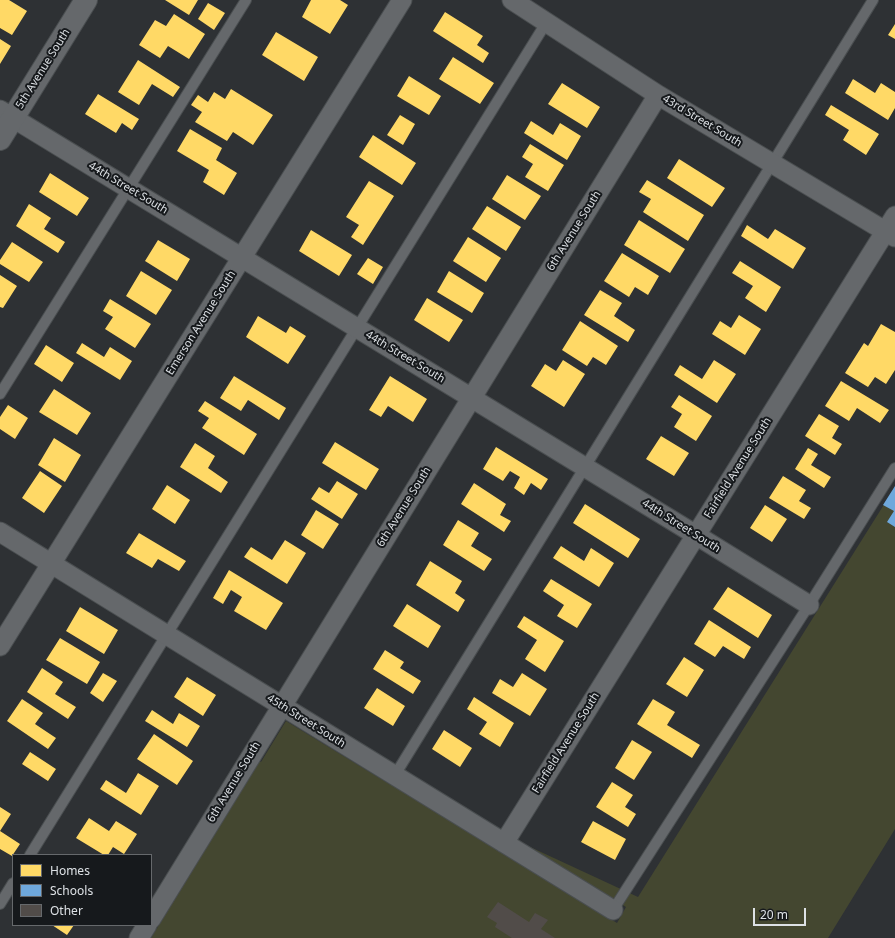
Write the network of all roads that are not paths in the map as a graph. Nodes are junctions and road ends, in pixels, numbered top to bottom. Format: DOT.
graph roads {
  1 [pos="86,0"];
  2 [pos="246,0"];
  3 [pos="402,0"];
  4 [pos="512,0"];
  5 [pos="873,0"];
  6 [pos="546,23"];
  7 [pos="658,95"];
  8 [pos="6,114"];
  9 [pos="0,139"];
  10 [pos="772,163"];
  11 [pos="128,188"];
  12 [pos="892,228"];
  13 [pos="242,257"];
  14 [pos="357,328"];
  15 [pos="0,394"];
  16 [pos="472,398"];
  17 [pos="585,467"];
  18 [pos="895,468"];
  19 [pos="0,532"];
  20 [pos="696,534"];
  21 [pos="52,564"];
  22 [pos="809,605"];
  23 [pos="167,635"];
  24 [pos="0,646"];
  25 [pos="281,705"];
  26 [pos="395,775"];
  27 [pos="504,843"];
  28 [pos="31,854"];
  29 [pos="12,885"];
  30 [pos="0,904"];
  31 [pos="613,910"];
  32 [pos="152,917"];
  33 [pos="146,926"];
  34 [pos="139,938"];
  1 -- 8 [label="street, 5th Avenue South"];
  2 -- 11 [label="lane"];
  3 -- 13 [label="street, Emerson Avenue South"];
  4 -- 6 [label="street, 43rd Street South"];
  5 -- 10 [label="lane"];
  6 -- 7 [label="street, 43rd Street South"];
  6 -- 14 [label="lane"];
  7 -- 10 [label="street, 43rd Street South"];
  7 -- 16 [label="street, 6th Avenue South"];
  8 -- 9 [label="street, 5th Avenue South"];
  8 -- 11 [label="street, 44th Street South"];
  10 -- 12 [label="street, 43rd Street South"];
  10 -- 17 [label="lane"];
  11 -- 13 [label="street, 44th Street South"];
  11 -- 15 [label="lane"];
  12 -- 20 [label="street, Fairfield Avenue South"];
  13 -- 14 [label="street, 44th Street South"];
  13 -- 21 [label="street, Emerson Avenue South"];
  14 -- 16 [label="street, 44th Street South"];
  14 -- 23 [label="lane"];
  16 -- 17 [label="street, 44th Street South"];
  16 -- 25 [label="street, 6th Avenue South"];
  17 -- 20 [label="street, 44th Street South"];
  17 -- 26 [label="lane"];
  18 -- 22 [label="lane"];
  19 -- 21 [label="street, 45th Street South"];
  20 -- 22 [label="street, 44th Street South"];
  20 -- 27 [label="street, Fairfield Avenue South"];
  21 -- 23 [label="street, 45th Street South"];
  21 -- 24 [label="street, Emerson Avenue South"];
  22 -- 31 [label="lane"];
  23 -- 25 [label="street, 45th Street South"];
  23 -- 28 [label="lane"];
  25 -- 26 [label="street, 45th Street South"];
  25 -- 32 [label="street, 6th Avenue South"];
  26 -- 27 [label="street, 45th Street South"];
  27 -- 31 [label="street, 45th Street South"];
  29 -- 30 [label="lane"];
  33 -- 34 [label="street"];
}
